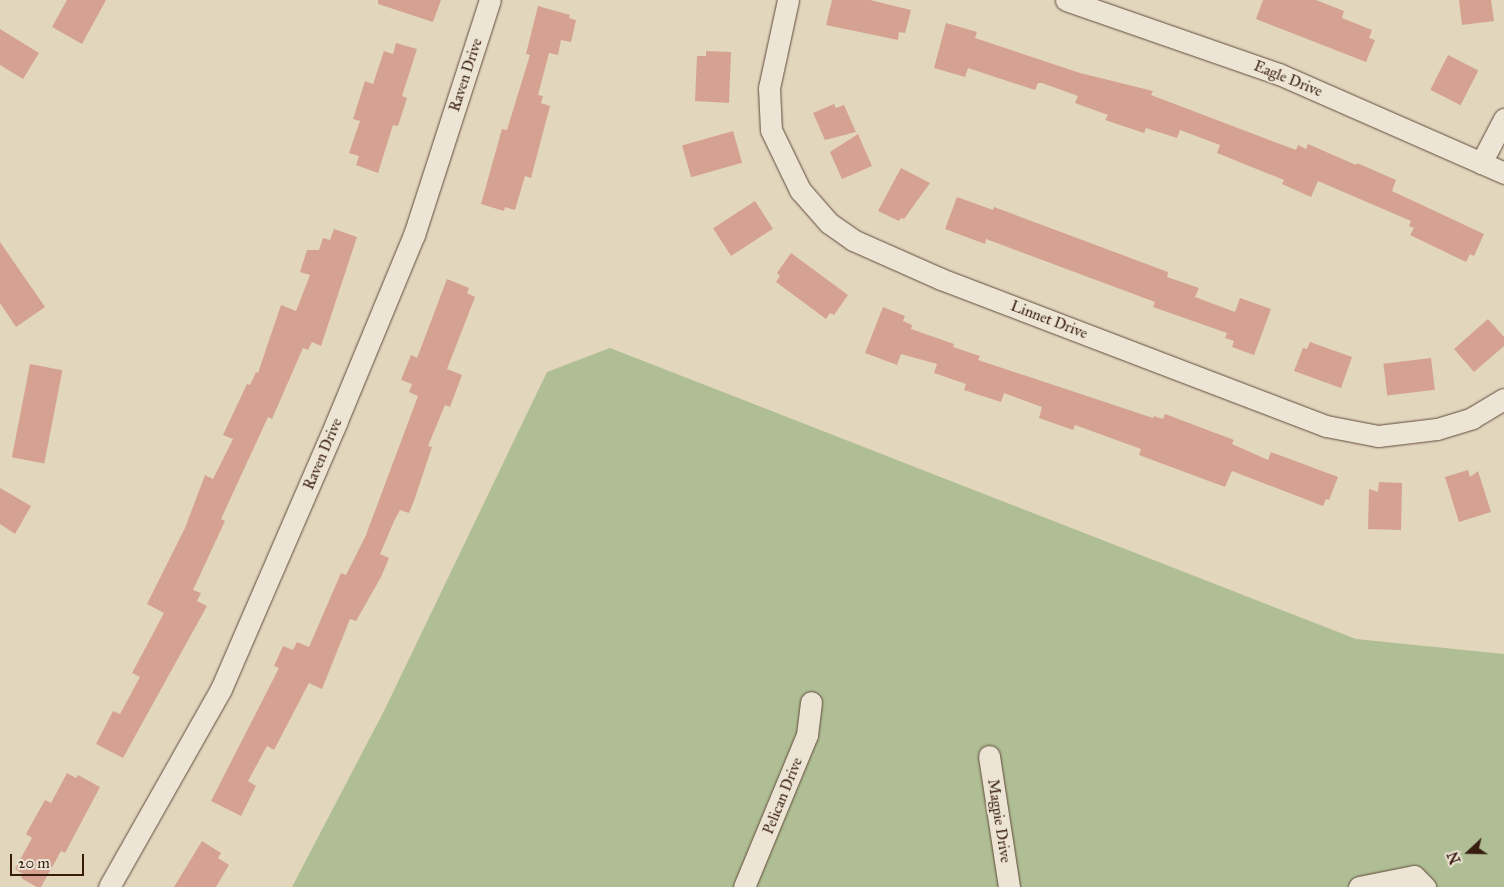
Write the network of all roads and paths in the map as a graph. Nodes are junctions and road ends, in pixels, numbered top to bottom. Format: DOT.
graph roads {
  1 [pos="490,0"];
  2 [pos="788,0"];
  3 [pos="1066,0"];
  4 [pos="1504,119"];
  5 [pos="1481,163"];
  6 [pos="1504,173"];
  7 [pos="1504,399"];
  8 [pos="811,702"];
  9 [pos="989,756"];
  10 [pos="109,887"];
  11 [pos="744,887"];
  12 [pos="1009,887"];
  13 [pos="1359,887"];
  14 [pos="1424,887"];
  1 -- 10 [label="street, Raven Drive"];
  2 -- 7 [label="street, Linnet Drive"];
  3 -- 5 [label="street, Eagle Drive"];
  4 -- 5 [label="street"];
  5 -- 6 [label="street, Eagle Drive"];
  8 -- 11 [label="street, Pelican Drive"];
  9 -- 12 [label="street, Magpie Drive"];
  13 -- 14 [label="street"];
}
